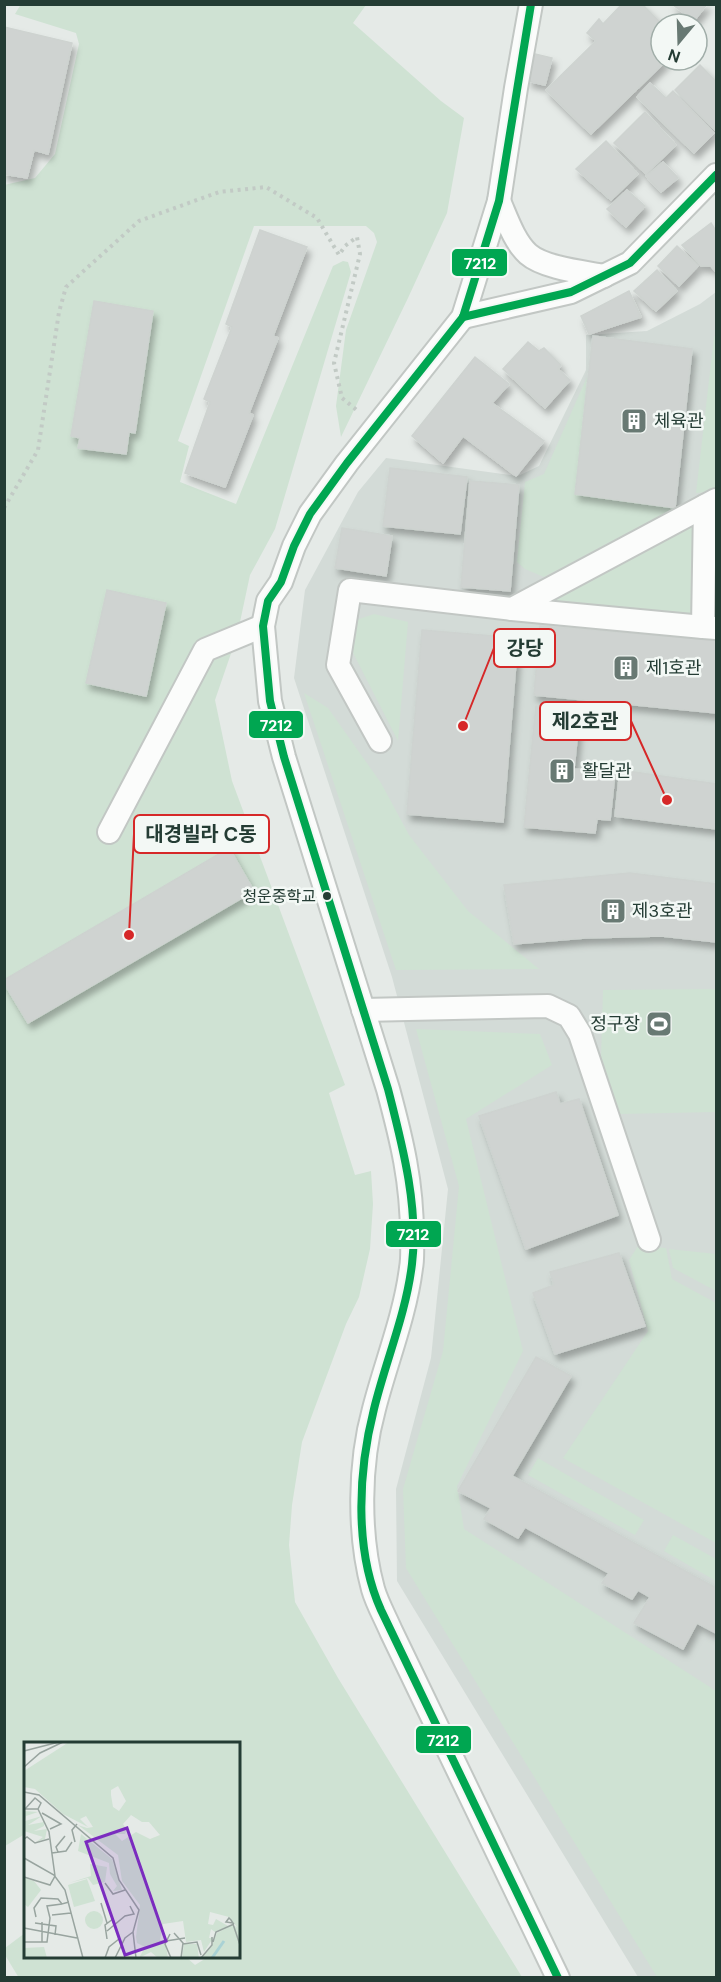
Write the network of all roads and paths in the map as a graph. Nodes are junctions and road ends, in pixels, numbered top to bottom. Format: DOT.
graph roads {
  1 [pos="531,4"];
  2 [pos="717,175"];
  3 [pos="499,201"];
  4 [pos="604,276"];
  5 [pos="463,317"];
  6 [pos="376,426"];
  7 [pos="711,503"];
  8 [pos="4,508"];
  9 [pos="512,609"];
  10 [pos="263,626"];
  11 [pos="710,628"];
  12 [pos="380,741"];
  13 [pos="109,832"];
  14 [pos="363,1010"];
  15 [pos="649,1240"];
  16 [pos="558,1977"];
  1 -- 3 [label="street"];
  2 -- 4 [label="street"];
  3 -- 4 [label="street"];
  3 -- 5 [label="street"];
  4 -- 5 [label="street"];
  5 -- 6 [label="street"];
  6 -- 8 [label="path"];
  6 -- 10 [label="street"];
  7 -- 9 [label="street"];
  7 -- 11 [label="street"];
  9 -- 11 [label="street"];
  9 -- 12 [label="street"];
  10 -- 13 [label="street"];
  10 -- 14 [label="street"];
  14 -- 15 [label="street"];
  14 -- 16 [label="street"];
}
